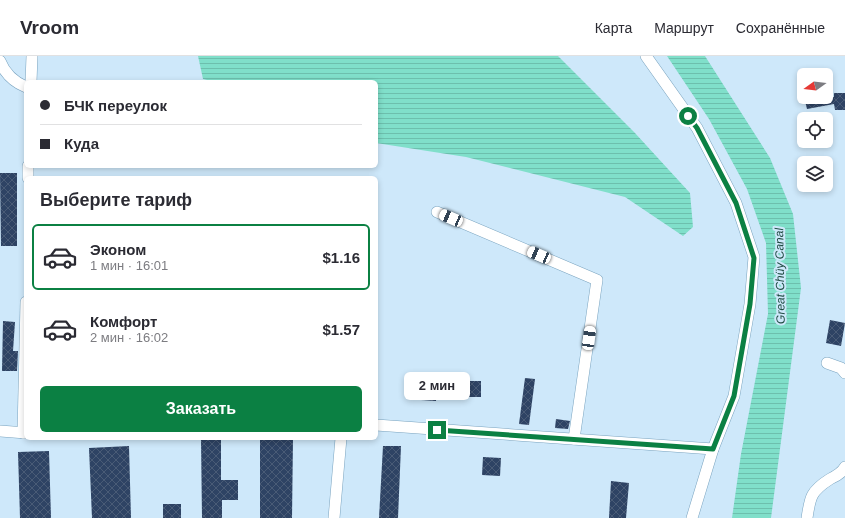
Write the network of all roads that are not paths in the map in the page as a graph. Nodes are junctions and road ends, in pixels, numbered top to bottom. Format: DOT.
graph roads {
  1 [pos="32,56"];
  2 [pos="646,56"];
  3 [pos="0,61"];
  4 [pos="31,80"];
  5 [pos="24,87"];
  6 [pos="437,212"];
  7 [pos="827,363"];
  8 [pos="845,373"];
  9 [pos="378,425"];
  10 [pos="0,430"];
  11 [pos="24,433"];
  12 [pos="574,439"];
  13 [pos="341,440"];
  14 [pos="713,449"];
  15 [pos="845,467"];
  16 [pos="334,518"];
  17 [pos="692,518"];
  18 [pos="807,518"];
  1 -- 4 [label="street"];
  2 -- 14 [label="street"];
  3 -- 5 [label="street"];
  6 -- 12 [label="street"];
  7 -- 8 [label="street"];
  9 -- 12 [label="street"];
  10 -- 11 [label="street"];
  12 -- 14 [label="street"];
  13 -- 16 [label="street"];
  14 -- 17 [label="street"];
  15 -- 18 [label="street"];
}
